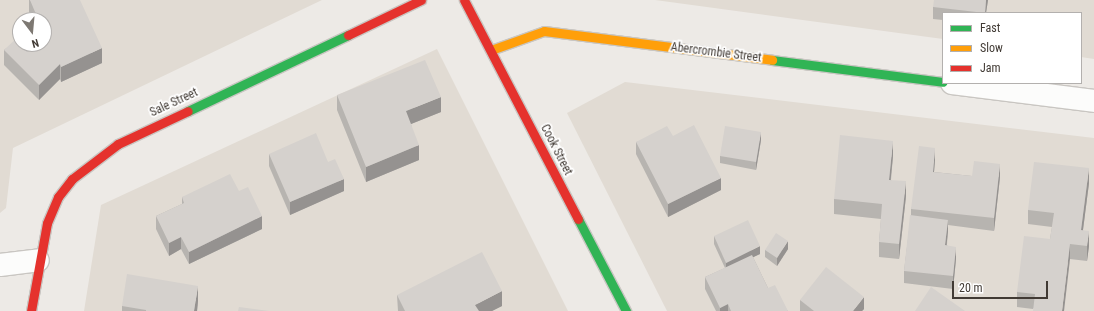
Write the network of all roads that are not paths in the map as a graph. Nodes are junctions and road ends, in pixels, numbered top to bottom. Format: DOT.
graph roads {
  1 [pos="420,0"];
  2 [pos="464,0"];
  3 [pos="491,50"];
  4 [pos="942,82"];
  5 [pos="960,84"];
  6 [pos="1094,101"];
  7 [pos="38,260"];
  8 [pos="0,265"];
  9 [pos="31,311"];
  10 [pos="626,311"];
  1 -- 7 [label="street, Sale Street"];
  2 -- 3 [label="street, Cook Street"];
  3 -- 4 [label="street, Abercrombie Street"];
  3 -- 10 [label="street, Cook Street"];
  5 -- 6 [label="street"];
  7 -- 8 [label="street"];
  7 -- 9 [label="street, Sale Street"];
}
